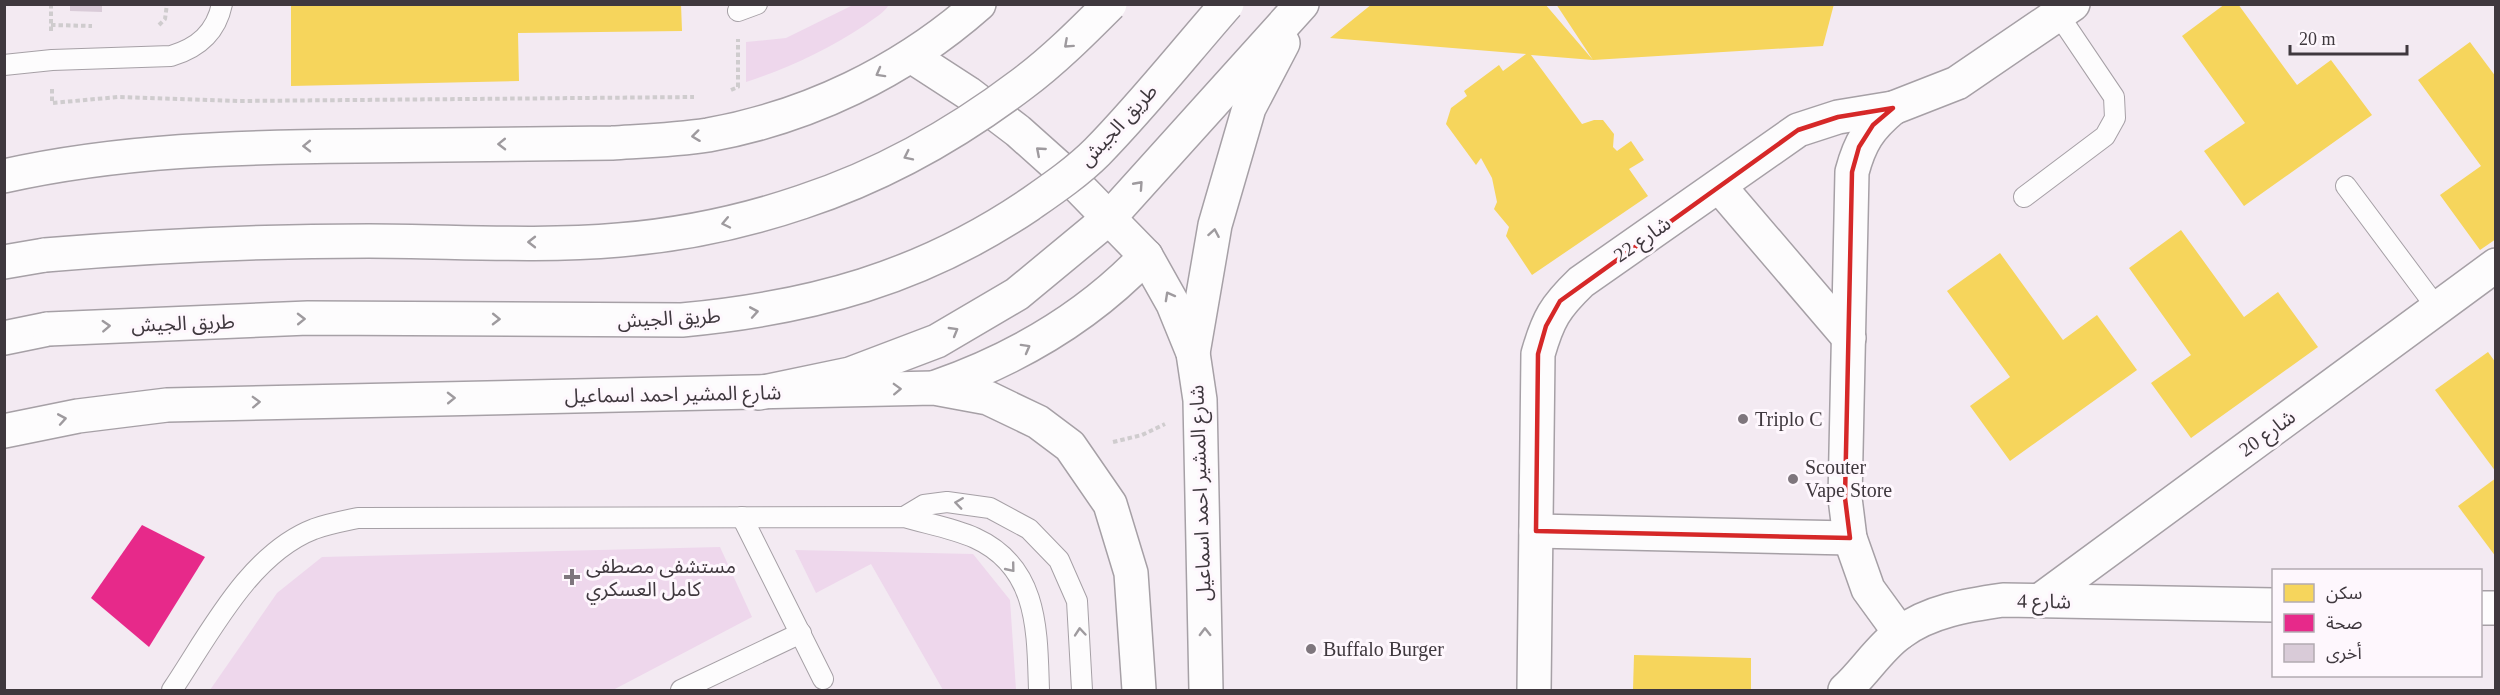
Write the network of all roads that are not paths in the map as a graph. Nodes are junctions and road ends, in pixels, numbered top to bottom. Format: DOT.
graph roads {
  1 [pos="222,4"];
  2 [pos="757,4"];
  3 [pos="1110,4"];
  4 [pos="1227,4"];
  5 [pos="1302,4"];
  6 [pos="2066,9"];
  7 [pos="963,10"];
  8 [pos="738,11"];
  9 [pos="911,56"];
  10 [pos="4,65"];
  11 [pos="1893,108"];
  12 [pos="4,177"];
  13 [pos="1719,186"];
  14 [pos="2346,186"];
  15 [pos="2024,197"];
  16 [pos="1109,218"];
  17 [pos="1146,256"];
  18 [pos="4,262"];
  19 [pos="2496,265"];
  20 [pos="2437,308"];
  21 [pos="4,338"];
  22 [pos="1849,338"];
  23 [pos="1193,353"];
  24 [pos="934,388"];
  25 [pos="759,393"];
  26 [pos="4,431"];
  27 [pos="742,517"];
  28 [pos="904,517"];
  29 [pos="1536,531"];
  30 [pos="1850,538"];
  31 [pos="2039,601"];
  32 [pos="2272,605"];
  33 [pos="801,633"];
  34 [pos="1900,633"];
  35 [pos="823,679"];
  36 [pos="172,690"];
  37 [pos="681,690"];
  38 [pos="1039,690"];
  39 [pos="1082,690"];
  40 [pos="1139,690"];
  41 [pos="1206,690"];
  42 [pos="1534,690"];
  43 [pos="1845,690"];
  1 -- 10 [label="lane"];
  2 -- 8 [label="lane"];
  3 -- 18 [label="main road, one-way, bridge"];
  21 -- 4 [label="main road, طريق الجيش, one-way, bridge"];
  16 -- 5 [label="main road, one-way"];
  23 -- 5 [label="main road, one-way"];
  6 -- 11 [label="main road, شارع 22"];
  6 -- 15 [label="lane"];
  7 -- 9 [label="main road"];
  9 -- 12 [label="main road, one-way"];
  16 -- 9 [label="main road, شارع المشير احمد اسماعيل, one-way"];
  11 -- 13 [label="main road, شارع 22"];
  11 -- 22 [label="main road"];
  13 -- 22 [label="main road"];
  13 -- 29 [label="main road, شارع 22"];
  14 -- 20 [label="lane"];
  16 -- 17 [label="main road, شارع المشير احمد اسماعيل"];
  25 -- 16 [label="main road, one-way"];
  23 -- 17 [label="main road, شارع المشير احمد اسماعيل, one-way"];
  24 -- 17 [label="main road, one-way"];
  19 -- 20 [label="main road, شارع 20"];
  20 -- 31 [label="main road, شارع 20"];
  22 -- 30 [label="main road"];
  41 -- 23 [label="main road, شارع المشير احمد اسماعيل, one-way"];
  25 -- 24 [label="main road, شارع المشير احمد اسماعيل, one-way"];
  24 -- 40 [label="main road, شارع المشير احمد اسماعيل"];
  26 -- 25 [label="main road, شارع المشير احمد اسماعيل, one-way"];
  27 -- 28 [label="lane"];
  27 -- 33 [label="lane"];
  27 -- 36 [label="lane"];
  28 -- 38 [label="lane, one-way"];
  39 -- 28 [label="lane, one-way"];
  29 -- 30 [label="main road"];
  29 -- 42 [label="main road, شارع 22"];
  30 -- 34 [label="main road"];
  31 -- 32 [label="main road, شارع 4"];
  31 -- 34 [label="main road, شارع 4"];
  33 -- 35 [label="lane"];
  33 -- 37 [label="lane"];
  34 -- 43 [label="main road, شارع 4"];
}
